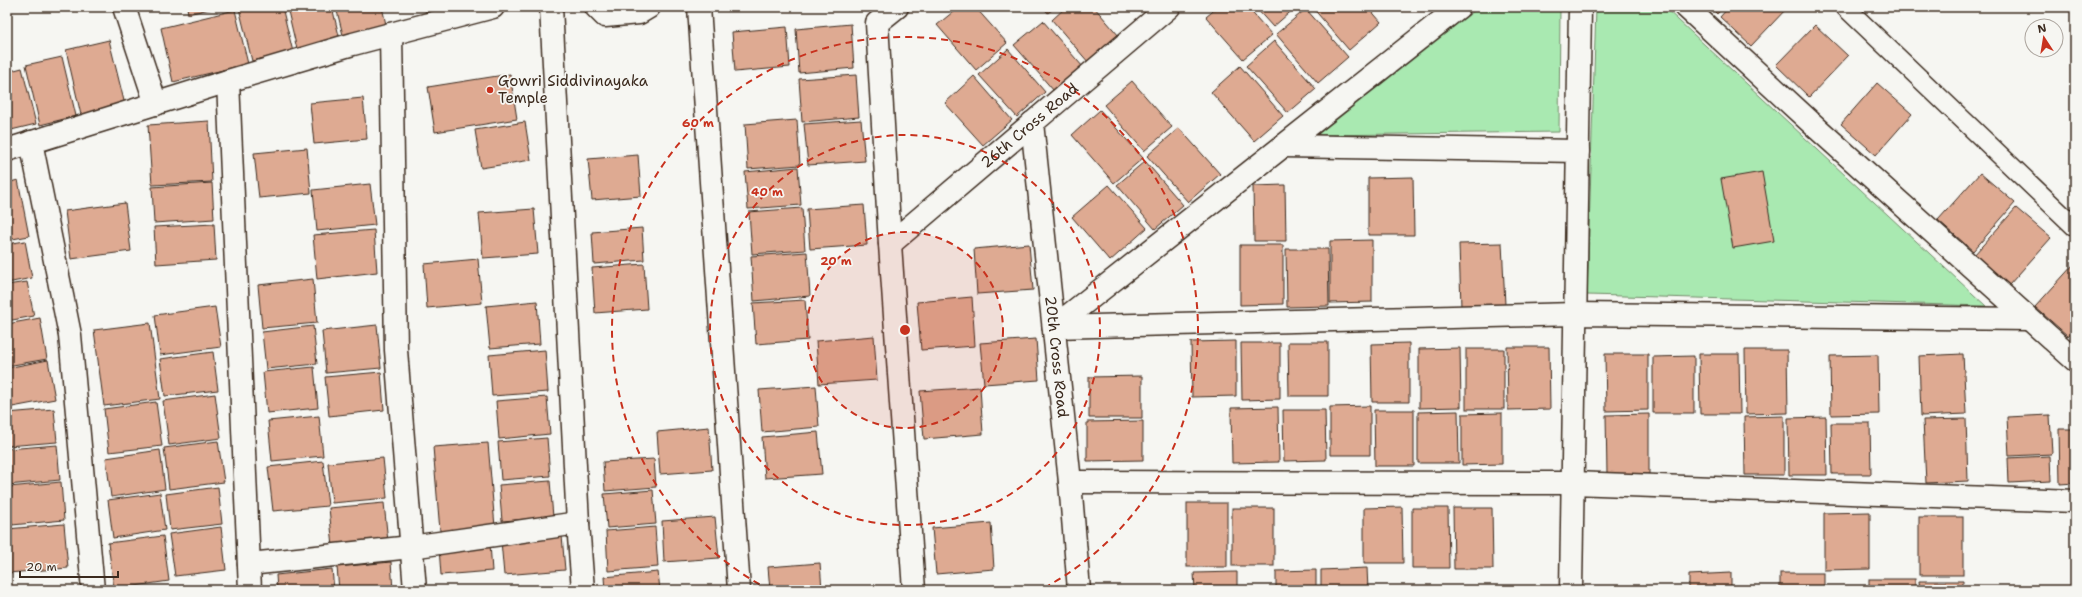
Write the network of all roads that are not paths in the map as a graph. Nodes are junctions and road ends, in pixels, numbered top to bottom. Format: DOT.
graph roads {
  1 [pos="124,7"];
  2 [pos="493,7"];
  3 [pos="551,7"];
  4 [pos="596,7"];
  5 [pos="649,7"];
  6 [pos="699,7"];
  7 [pos="897,7"];
  8 [pos="1169,7"];
  9 [pos="1459,7"];
  10 [pos="1580,7"];
  11 [pos="1686,7"];
  12 [pos="1845,7"];
  13 [pos="877,15"];
  14 [pos="392,34"];
  15 [pos="228,81"];
  16 [pos="156,104"];
  17 [pos="1032,123"];
  18 [pos="31,142"];
  19 [pos="1283,146"];
  20 [pos="7,150"];
  21 [pos="1578,151"];
  22 [pos="2075,227"];
  23 [pos="890,244"];
  24 [pos="1575,314"];
  25 [pos="2029,319"];
  26 [pos="1054,327"];
  27 [pos="2075,360"];
  28 [pos="1070,482"];
  29 [pos="1572,483"];
  30 [pos="2075,501"];
  31 [pos="578,523"];
  32 [pos="411,547"];
  33 [pos="249,564"];
  34 [pos="93,590"];
  35 [pos="250,590"];
  36 [pos="415,590"];
  37 [pos="583,590"];
  38 [pos="739,590"];
  39 [pos="914,590"];
  40 [pos="1079,590"];
  41 [pos="1571,590"];
  1 -- 16 [label="street"];
  2 -- 14 [label="street"];
  3 -- 31 [label="street"];
  4 -- 5 [label="street"];
  6 -- 38 [label="street"];
  7 -- 13 [label="street"];
  8 -- 17 [label="street, 26th Cross Road"];
  9 -- 19 [label="street"];
  10 -- 21 [label="street"];
  11 -- 25 [label="street"];
  12 -- 22 [label="lane"];
  13 -- 23 [label="street"];
  14 -- 15 [label="street"];
  14 -- 32 [label="street"];
  15 -- 16 [label="street"];
  15 -- 33 [label="street"];
  16 -- 18 [label="street"];
  17 -- 23 [label="street, 26th Cross Road"];
  17 -- 26 [label="street, 20th Cross Road"];
  18 -- 20 [label="street"];
  18 -- 34 [label="street"];
  19 -- 21 [label="street"];
  19 -- 26 [label="street"];
  21 -- 24 [label="street"];
  23 -- 39 [label="street"];
  24 -- 25 [label="street"];
  24 -- 26 [label="street"];
  24 -- 29 [label="street"];
  25 -- 27 [label="street"];
  26 -- 28 [label="street, 20th Cross Road"];
  28 -- 29 [label="street"];
  28 -- 40 [label="street, 20th Cross Road"];
  29 -- 30 [label="street"];
  29 -- 41 [label="street"];
  31 -- 32 [label="street"];
  31 -- 37 [label="street"];
  32 -- 33 [label="street"];
  32 -- 36 [label="street"];
  33 -- 35 [label="street"];
}
